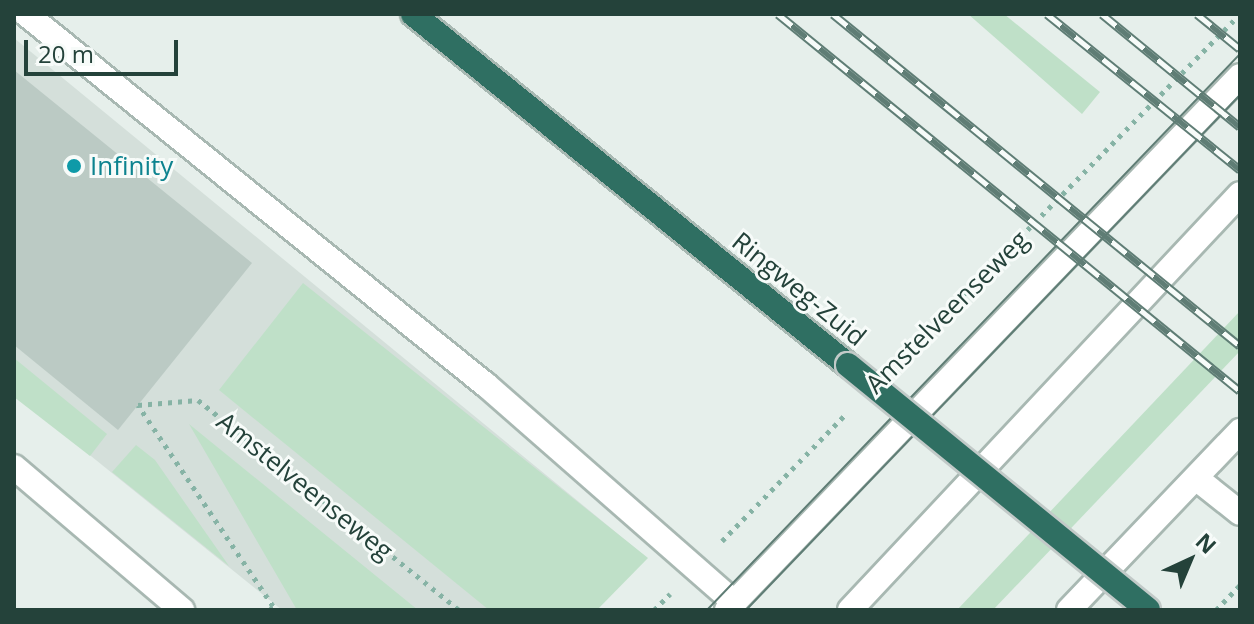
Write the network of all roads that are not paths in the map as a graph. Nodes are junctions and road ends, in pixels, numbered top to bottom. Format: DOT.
graph roads {
  1 [pos="26,14"];
  2 [pos="413,14"];
  3 [pos="1240,76"];
  4 [pos="1240,194"];
  5 [pos="1240,431"];
  6 [pos="18,478"];
  7 [pos="1196,478"];
  8 [pos="1240,513"];
  9 [pos="731,606"];
  10 [pos="182,610"];
  11 [pos="850,610"];
  12 [pos="1069,610"];
  13 [pos="1148,610"];
  1 -- 9 [label="main road"];
  2 -- 13 [label="highway, Ringweg-Zuid, bridge"];
  3 -- 9 [label="main road, Amstelveenseweg"];
  4 -- 11 [label="main road"];
  5 -- 7 [label="main road"];
  6 -- 10 [label="main road"];
  7 -- 8 [label="main road"];
  7 -- 12 [label="main road"];
}
